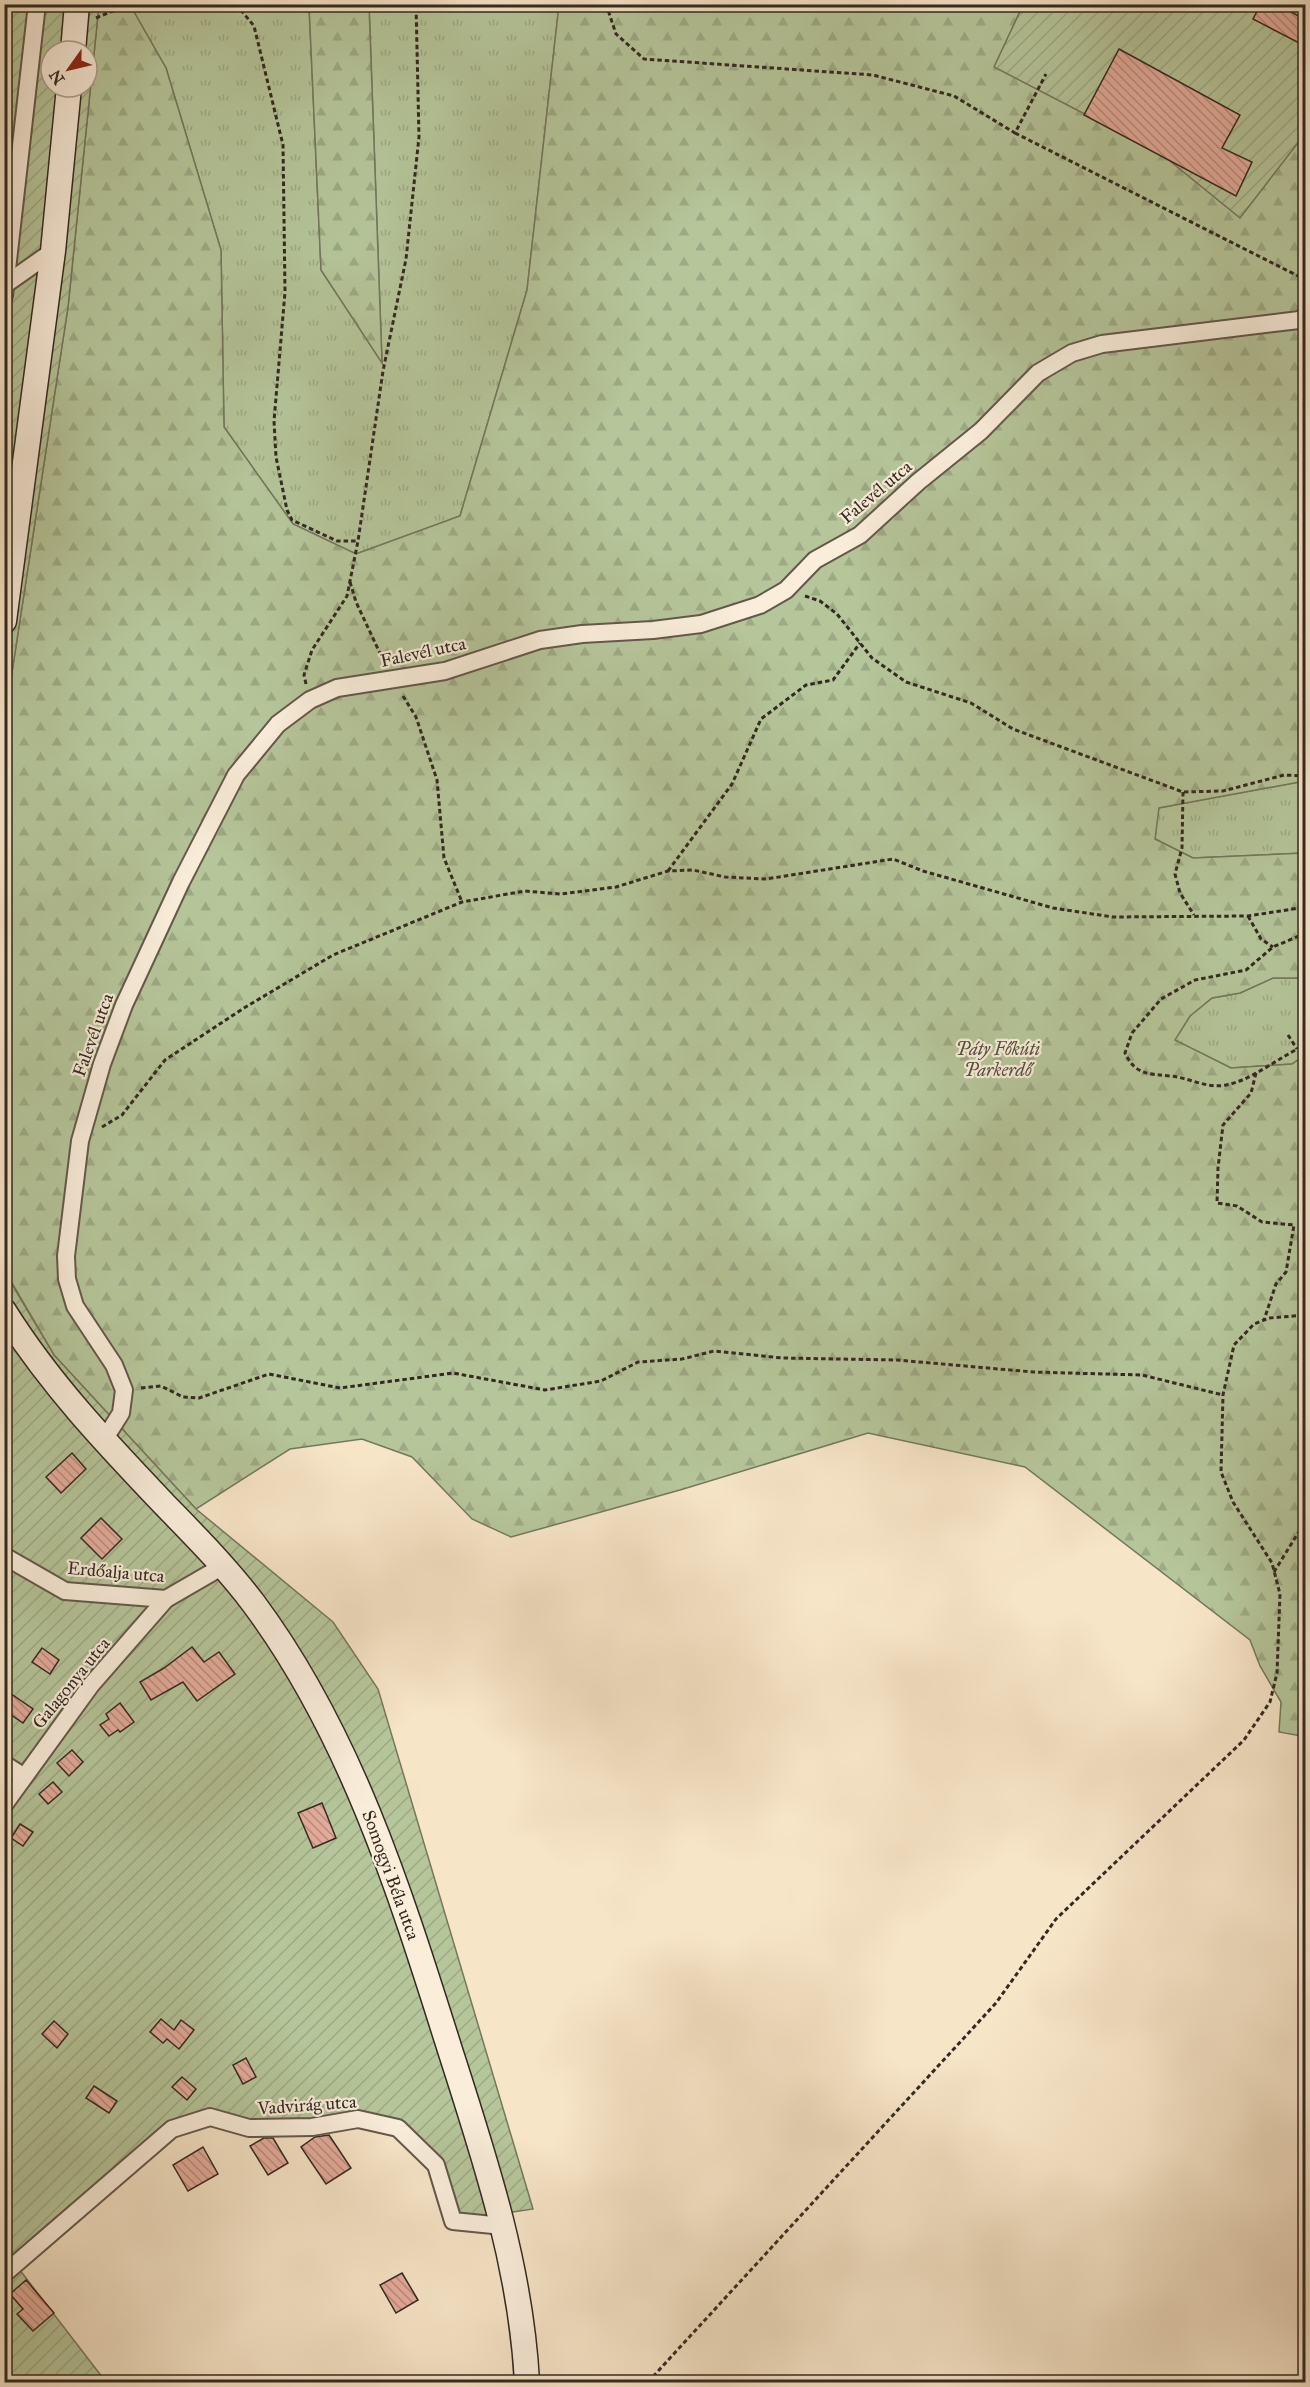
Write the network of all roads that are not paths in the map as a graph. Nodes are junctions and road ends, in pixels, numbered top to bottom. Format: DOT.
graph roads {
  1 [pos="37,4"];
  2 [pos="68,99"];
  3 [pos="53,251"];
  4 [pos="5,290"];
  5 [pos="1305,316"];
  6 [pos="4,621"];
  7 [pos="4,1311"];
  8 [pos="104,1440"];
  9 [pos="4,1556"];
  10 [pos="223,1566"];
  11 [pos="166,1599"];
  12 [pos="4,1764"];
  13 [pos="23,1776"];
  14 [pos="4,1805"];
  15 [pos="503,2226"];
  16 [pos="4,2274"];
  17 [pos="527,2382"];
  1 -- 4 [label="street"];
  2 -- 3 [label="main road"];
  3 -- 4 [label="street"];
  3 -- 6 [label="main road"];
  5 -- 8 [label="street, Falevél utca"];
  7 -- 8 [label="main road, Somogyi Béla utca"];
  8 -- 10 [label="main road, Somogyi Béla utca"];
  9 -- 11 [label="street, Erdőalja utca"];
  10 -- 11 [label="street, Erdőalja utca"];
  10 -- 15 [label="main road, Somogyi Béla utca"];
  11 -- 13 [label="street, Galagonya utca"];
  12 -- 13 [label="street"];
  13 -- 14 [label="street, Galagonya utca"];
  15 -- 16 [label="street, Vadvirág utca"];
  15 -- 17 [label="main road, Somogyi Béla utca"];
}
